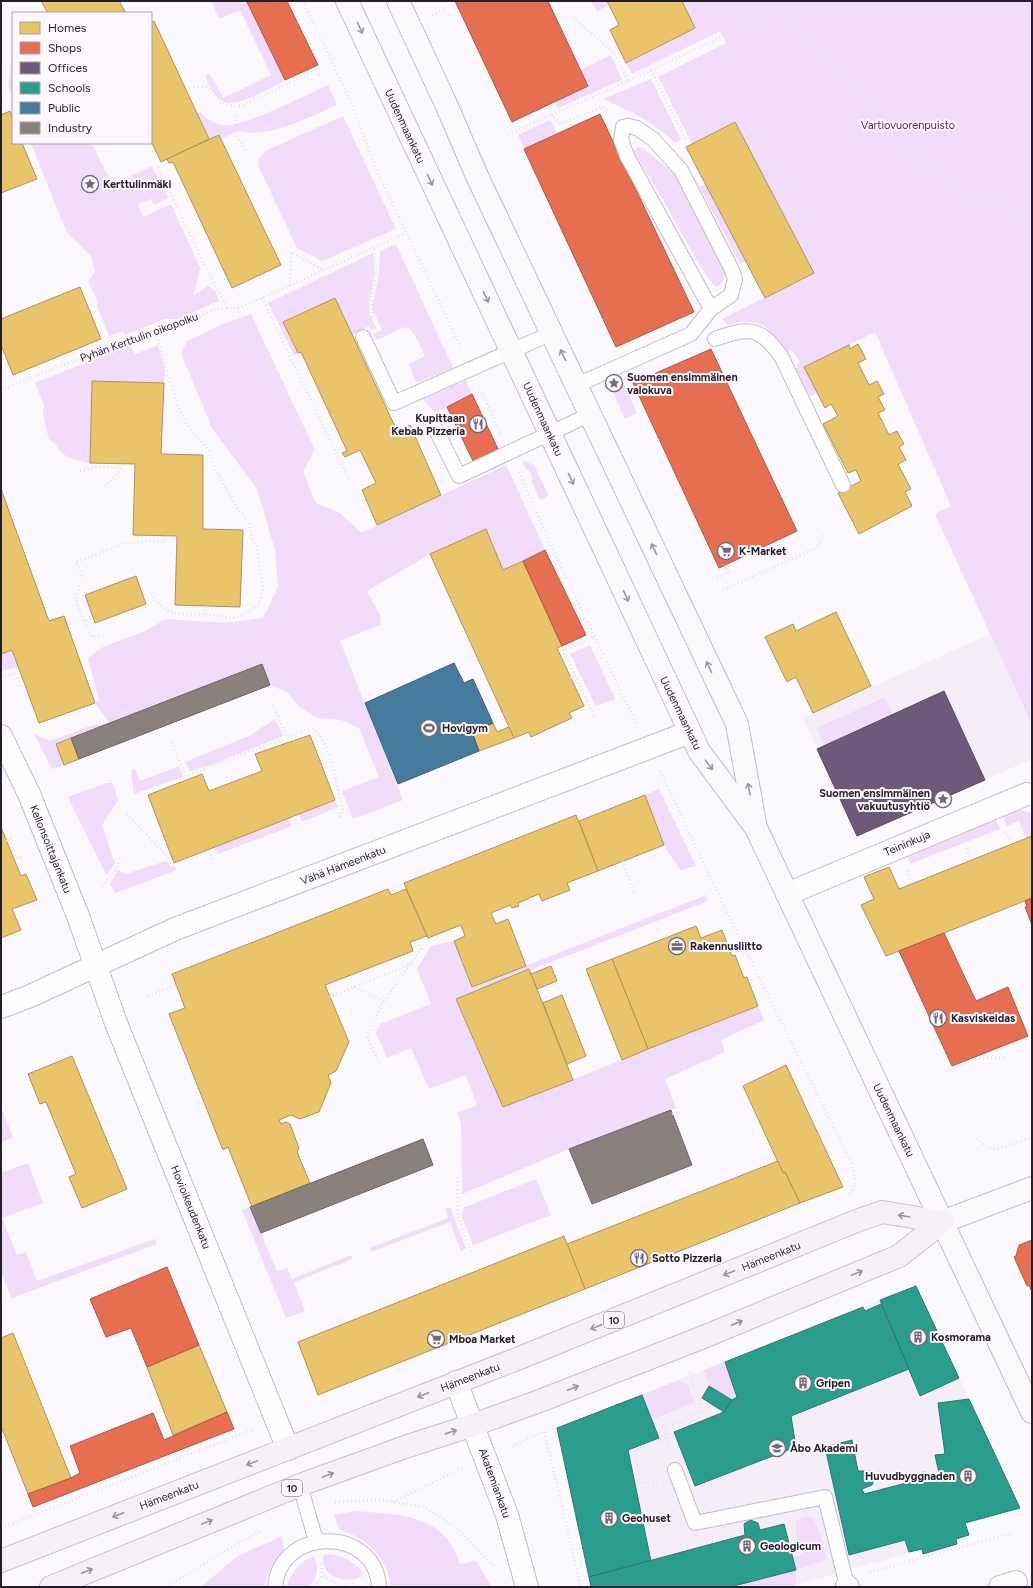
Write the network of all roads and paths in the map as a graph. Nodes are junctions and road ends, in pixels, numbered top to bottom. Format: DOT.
graph roads {
  1 [pos="347,1"];
  2 [pos="398,1"];
  3 [pos="777,1"];
  4 [pos="781,1"];
  5 [pos="444,10"];
  6 [pos="430,16"];
  7 [pos="574,17"];
  8 [pos="788,22"];
  9 [pos="723,36"];
  10 [pos="320,68"];
  11 [pos="651,70"];
  12 [pos="628,81"];
  13 [pos="194,87"];
  14 [pos="551,114"];
  15 [pos="235,116"];
  16 [pos="679,126"];
  17 [pos="623,127"];
  18 [pos="508,134"];
  19 [pos="248,152"];
  20 [pos="158,167"];
  21 [pos="1032,210"];
  22 [pos="406,233"];
  23 [pos="374,247"];
  24 [pos="323,270"];
  25 [pos="290,286"];
  26 [pos="262,298"];
  27 [pos="238,308"];
  28 [pos="228,309"];
  29 [pos="711,309"];
  30 [pos="155,332"];
  31 [pos="552,332"];
  32 [pos="363,337"];
  33 [pos="715,339"];
  34 [pos="511,351"];
  35 [pos="577,385"];
  36 [pos="1,390"];
  37 [pos="259,392"];
  38 [pos="591,414"];
  39 [pos="433,424"];
  40 [pos="549,434"];
  41 [pos="124,464"];
  42 [pos="122,467"];
  43 [pos="80,471"];
  44 [pos="350,482"];
  45 [pos="843,485"];
  46 [pos="104,486"];
  47 [pos="825,534"];
  48 [pos="167,536"];
  49 [pos="724,565"];
  50 [pos="717,578"];
  51 [pos="723,590"];
  52 [pos="151,593"];
  53 [pos="207,606"];
  54 [pos="204,614"];
  55 [pos="91,619"];
  56 [pos="84,621"];
  57 [pos="102,635"];
  58 [pos="595,637"];
  59 [pos="559,647"];
  60 [pos="563,650"];
  61 [pos="576,676"];
  62 [pos="1,677"];
  63 [pos="570,678"];
  64 [pos="25,686"];
  65 [pos="273,705"];
  66 [pos="594,716"];
  67 [pos="690,732"];
  68 [pos="1,736"];
  69 [pos="287,738"];
  70 [pos="171,742"];
  71 [pos="663,777"];
  72 [pos="1027,794"];
  73 [pos="127,814"];
  74 [pos="294,816"];
  75 [pos="339,818"];
  76 [pos="756,828"];
  77 [pos="299,829"];
  78 [pos="6,840"];
  79 [pos="967,847"];
  80 [pos="24,856"];
  81 [pos="122,856"];
  82 [pos="971,860"];
  83 [pos="622,861"];
  84 [pos="214,862"];
  85 [pos="907,871"];
  86 [pos="912,884"];
  87 [pos="102,886"];
  88 [pos="634,892"];
  89 [pos="787,894"];
  90 [pos="417,939"];
  91 [pos="411,964"];
  92 [pos="96,965"];
  93 [pos="176,985"];
  94 [pos="354,987"];
  95 [pos="148,996"];
  96 [pos="329,997"];
  97 [pos="384,1001"];
  98 [pos="1,1007"];
  99 [pos="1007,1058"];
  100 [pos="379,1063"];
  101 [pos="946,1072"];
  102 [pos="679,1111"];
  103 [pos="672,1114"];
  104 [pos="1032,1137"];
  105 [pos="977,1139"];
  106 [pos="457,1177"];
  107 [pos="856,1180"];
  108 [pos="1032,1188"];
  109 [pos="942,1222"];
  110 [pos="472,1255"];
  111 [pos="689,1370"];
  112 [pos="456,1382"];
  113 [pos="1032,1412"];
  114 [pos="473,1425"];
  115 [pos="244,1433"];
  116 [pos="288,1448"];
  117 [pos="486,1459"];
  118 [pos="463,1467"];
  119 [pos="675,1470"];
  120 [pos="641,1483"];
  121 [pos="300,1485"];
  122 [pos="393,1502"];
  123 [pos="307,1512"];
  124 [pos="1,1528"];
  125 [pos="265,1529"];
  126 [pos="1013,1533"];
  127 [pos="316,1541"];
  128 [pos="1,1562"];
  129 [pos="495,1568"];
  130 [pos="847,1584"];
  131 [pos="51,1587"];
  132 [pos="166,1587"];
  133 [pos="275,1587"];
  134 [pos="314,1587"];
  135 [pos="341,1587"];
  136 [pos="379,1587"];
  137 [pos="527,1587"];
  138 [pos="581,1587"];
  1 -- 34 [label="main road, Uudenmaankatu, one-way"];
  2 -- 31 [label="main road, Uudenmaankatu"];
  3 -- 9 [label="path"];
  4 -- 8 [label="path"];
  5 -- 6 [label="path"];
  7 -- 12 [label="path"];
  8 -- 9 [label="path"];
  8 -- 21 [label="path"];
  9 -- 11 [label="path"];
  10 -- 13 [label="path"];
  11 -- 12 [label="path"];
  11 -- 16 [label="path"];
  12 -- 14 [label="path"];
  14 -- 17 [label="path"];
  14 -- 18 [label="path"];
  15 -- 19 [label="path"];
  17 -- 29 [label="lane"];
  17 -- 29 [label="lane"];
  20 -- 28 [label="path"];
  22 -- 23 [label="path, Pyhän Kerttulin oikopolku"];
  23 -- 24 [label="path, Pyhän Kerttulin oikopolku"];
  23 -- 32 [label="path"];
  24 -- 25 [label="path, Pyhän Kerttulin oikopolku"];
  24 -- 25 [label="path"];
  25 -- 26 [label="path, Pyhän Kerttulin oikopolku"];
  26 -- 27 [label="path, Pyhän Kerttulin oikopolku"];
  26 -- 44 [label="path"];
  27 -- 28 [label="path, Pyhän Kerttulin oikopolku"];
  27 -- 37 [label="path"];
  28 -- 30 [label="path, Pyhän Kerttulin oikopolku"];
  29 -- 35 [label="lane"];
  30 -- 36 [label="path, Pyhän Kerttulin oikopolku"];
  30 -- 54 [label="path"];
  31 -- 34 [label="lane"];
  35 -- 31 [label="main road, Uudenmaankatu, one-way"];
  32 -- 34 [label="lane"];
  33 -- 45 [label="lane"];
  34 -- 40 [label="main road, Uudenmaankatu"];
  35 -- 38 [label="main road, Uudenmaankatu"];
  38 -- 40 [label="lane"];
  76 -- 38 [label="main road, Uudenmaankatu, one-way"];
  39 -- 40 [label="lane"];
  40 -- 67 [label="main road, Uudenmaankatu, one-way"];
  41 -- 42 [label="path"];
  42 -- 43 [label="path"];
  42 -- 46 [label="path"];
  47 -- 51 [label="path"];
  48 -- 56 [label="path"];
  49 -- 50 [label="path"];
  52 -- 54 [label="path"];
  53 -- 54 [label="path"];
  55 -- 56 [label="path"];
  56 -- 57 [label="path"];
  58 -- 60 [label="path"];
  59 -- 60 [label="path"];
  60 -- 61 [label="path"];
  61 -- 63 [label="path"];
  61 -- 66 [label="path"];
  62 -- 64 [label="path"];
  65 -- 69 [label="path"];
  67 -- 76 [label="main road, Uudenmaankatu, one-way"];
  67 -- 92 [label="street, Vähä Hämeenkatu"];
  68 -- 92 [label="street, Kellonsoittajankatu"];
  69 -- 70 [label="path"];
  69 -- 75 [label="path"];
  71 -- 107 [label="path"];
  72 -- 89 [label="street, Teininkuja"];
  73 -- 84 [label="path"];
  74 -- 77 [label="path"];
  76 -- 89 [label="main road, Uudenmaankatu"];
  78 -- 80 [label="path"];
  79 -- 82 [label="path"];
  81 -- 87 [label="path"];
  83 -- 88 [label="path"];
  85 -- 86 [label="path"];
  89 -- 109 [label="main road, Uudenmaankatu"];
  90 -- 91 [label="path"];
  91 -- 94 [label="path"];
  91 -- 97 [label="path"];
  92 -- 98 [label="street, Vähä Hämeenkatu"];
  92 -- 116 [label="street, Hovioikeudenkatu"];
  93 -- 95 [label="path"];
  94 -- 96 [label="path"];
  94 -- 97 [label="path"];
  97 -- 100 [label="path"];
  99 -- 101 [label="path"];
  102 -- 103 [label="path"];
  104 -- 105 [label="path"];
  106 -- 110 [label="path"];
  108 -- 109 [label="main road"];
  109 -- 112 [label="highway, Hämeenkatu / 10, one-way"];
  109 -- 113 [label="main road, Uudenmaankatu"];
  114 -- 109 [label="highway, 10, one-way"];
  111 -- 120 [label="path"];
  112 -- 114 [label="street, Akatemiankatu"];
  112 -- 116 [label="highway, Hämeenkatu / 10, one-way"];
  114 -- 117 [label="street, Akatemiankatu"];
  121 -- 114 [label="highway, 10, one-way"];
  115 -- 124 [label="path"];
  116 -- 128 [label="highway, Hämeenkatu / 10, one-way"];
  117 -- 137 [label="street, Akatemiankatu"];
  117 -- 138 [label="path"];
  118 -- 122 [label="path"];
  119 -- 130 [label="lane"];
  121 -- 123 [label="lane"];
  131 -- 121 [label="highway, 10, one-way"];
  122 -- 123 [label="path"];
  122 -- 129 [label="path"];
  123 -- 127 [label="lane"];
  125 -- 132 [label="path"];
  126 -- 130 [label="path"];
  127 -- 133 [label="lane"];
  127 -- 136 [label="lane"];
  134 -- 135 [label="path"];
}
